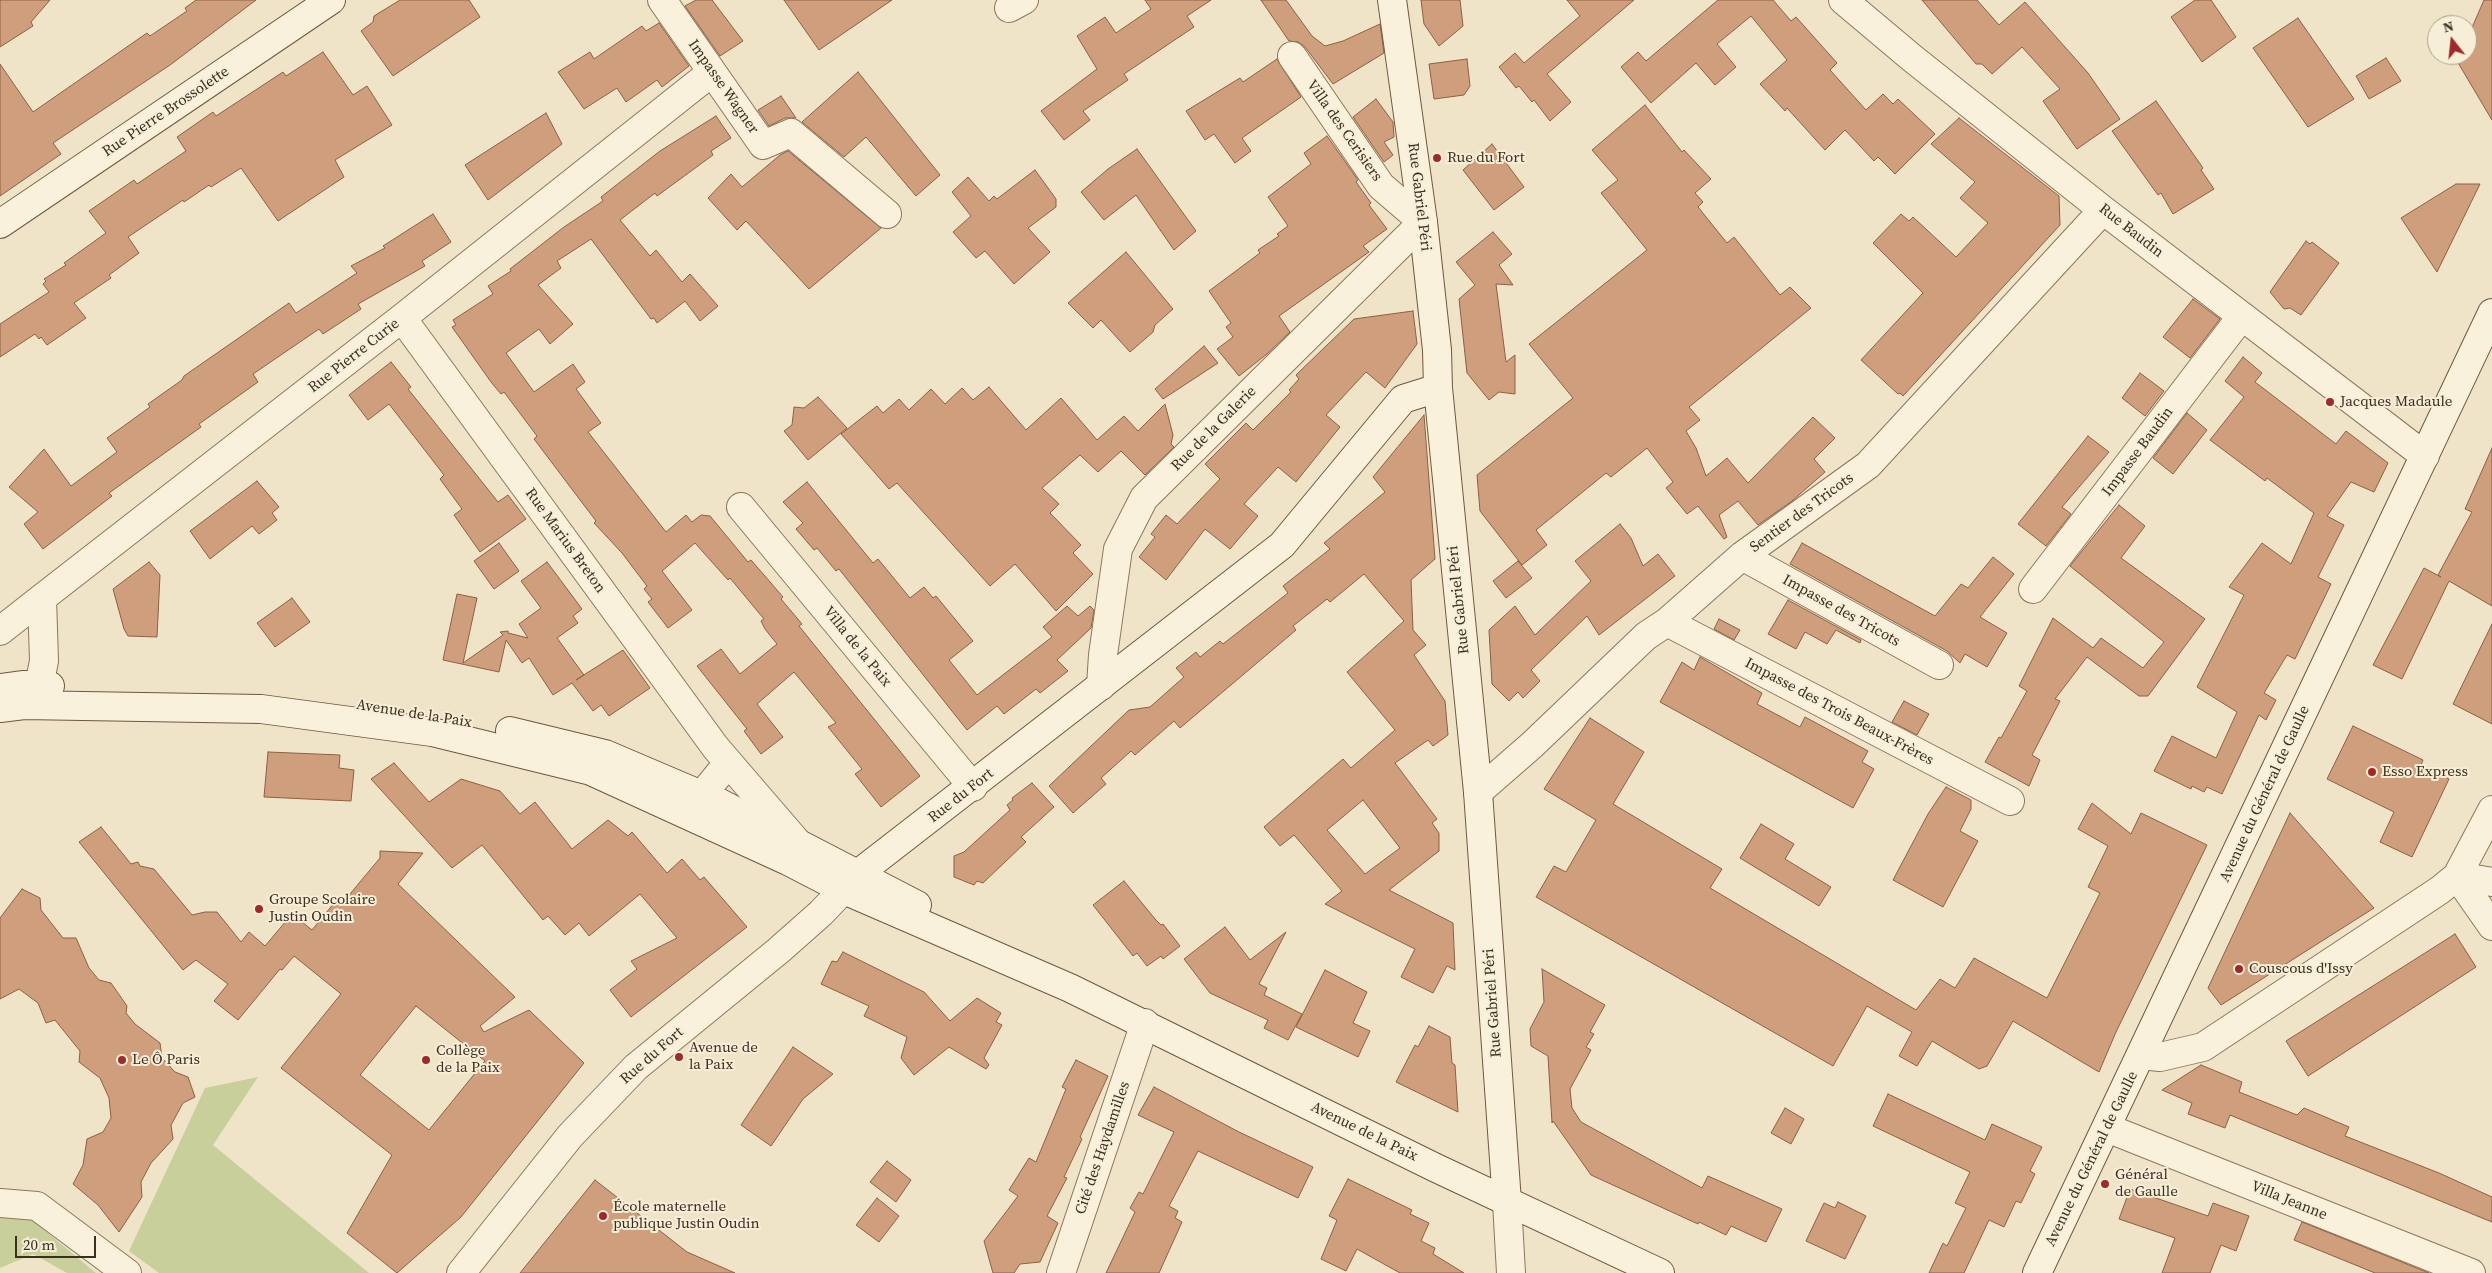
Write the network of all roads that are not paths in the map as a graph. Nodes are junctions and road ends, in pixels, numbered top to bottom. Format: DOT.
graph roads {
  1 [pos="331,0"];
  2 [pos="662,0"];
  3 [pos="1392,0"];
  4 [pos="1843,0"];
  5 [pos="1292,56"];
  6 [pos="712,72"];
  7 [pos="2103,210"];
  8 [pos="886,214"];
  9 [pos="1422,222"];
  10 [pos="0,224"];
  11 [pos="2492,313"];
  12 [pos="2242,316"];
  13 [pos="402,318"];
  14 [pos="1438,388"];
  15 [pos="2425,456"];
  16 [pos="741,507"];
  17 [pos="1742,556"];
  18 [pos="2033,589"];
  19 [pos="42,598"];
  20 [pos="1667,622"];
  21 [pos="0,631"];
  22 [pos="1939,665"];
  23 [pos="1102,686"];
  24 [pos="0,688"];
  25 [pos="21,700"];
  26 [pos="728,763"];
  27 [pos="973,787"];
  28 [pos="1478,792"];
  29 [pos="702,795"];
  30 [pos="2010,801"];
  31 [pos="2492,810"];
  32 [pos="796,840"];
  33 [pos="2457,876"];
  34 [pos="852,882"];
  35 [pos="2492,882"];
  36 [pos="2492,926"];
  37 [pos="1145,1023"];
  38 [pos="2142,1055"];
  39 [pos="2107,1128"];
  40 [pos="1507,1202"];
  41 [pos="0,1203"];
  42 [pos="498,1226"];
  43 [pos="127,1273"];
  44 [pos="460,1273"];
  45 [pos="484,1273"];
  46 [pos="1061,1273"];
  47 [pos="1511,1273"];
  48 [pos="1660,1273"];
  49 [pos="2037,1273"];
  50 [pos="2471,1273"];
  1 -- 10 [label="street, Rue Pierre Brossolette"];
  2 -- 6 [label="street, Impasse Wagner"];
  3 -- 9 [label="street, Rue Gabriel Péri"];
  4 -- 7 [label="street, Rue Baudin"];
  5 -- 9 [label="street, Villa des Cerisiers"];
  6 -- 8 [label="street, Impasse Wagner"];
  6 -- 13 [label="street, Rue Pierre Curie"];
  7 -- 12 [label="street, Rue Baudin"];
  7 -- 17 [label="street, Sentier des Tricots"];
  9 -- 14 [label="street, Rue Gabriel Péri"];
  9 -- 23 [label="street, Rue de la Galerie"];
  11 -- 15 [label="street, Avenue du Général de Gaulle"];
  12 -- 15 [label="street, Rue Baudin"];
  12 -- 18 [label="street, Impasse Baudin"];
  13 -- 19 [label="street, Rue Pierre Curie"];
  13 -- 26 [label="street, Rue Marius Breton"];
  14 -- 23 [label="street, Rue du Fort"];
  14 -- 28 [label="street, Rue Gabriel Péri"];
  15 -- 38 [label="street, Avenue du Général de Gaulle"];
  16 -- 27 [label="street, Villa de la Paix"];
  17 -- 20 [label="street, Sentier des Tricots"];
  17 -- 22 [label="street, Impasse des Tricots"];
  19 -- 21 [label="street, Rue Pierre Curie"];
  19 -- 25 [label="street"];
  20 -- 28 [label="street, Sentier des Tricots"];
  20 -- 30 [label="street, Impasse des Trois Beaux-Frères"];
  23 -- 27 [label="street, Rue du Fort"];
  24 -- 25 [label="street, Avenue de la Paix"];
  25 -- 29 [label="street, Avenue de la Paix"];
  25 -- 34 [label="street, Avenue de la Paix"];
  26 -- 29 [label="street"];
  26 -- 32 [label="street, Rue Marius Breton"];
  27 -- 34 [label="street, Rue du Fort"];
  28 -- 40 [label="street, Rue Gabriel Péri"];
  29 -- 32 [label="street, Avenue de la Paix"];
  31 -- 33 [label="street"];
  32 -- 34 [label="street, Avenue de la Paix"];
  33 -- 35 [label="street"];
  33 -- 36 [label="street"];
  33 -- 38 [label="street"];
  34 -- 37 [label="street, Avenue de la Paix"];
  34 -- 42 [label="street, Rue du Fort"];
  37 -- 40 [label="street, Avenue de la Paix"];
  37 -- 46 [label="street, Cité des Haydamilles"];
  38 -- 39 [label="street, Avenue du Général de Gaulle"];
  39 -- 49 [label="street, Avenue du Général de Gaulle"];
  39 -- 50 [label="street, Villa Jeanne"];
  40 -- 47 [label="street, Rue Gabriel Péri"];
  40 -- 48 [label="street, Avenue de la Paix"];
  41 -- 43 [label="street"];
  42 -- 44 [label="street, Rue du Fort"];
  42 -- 45 [label="street, Rue du Fort"];
}
